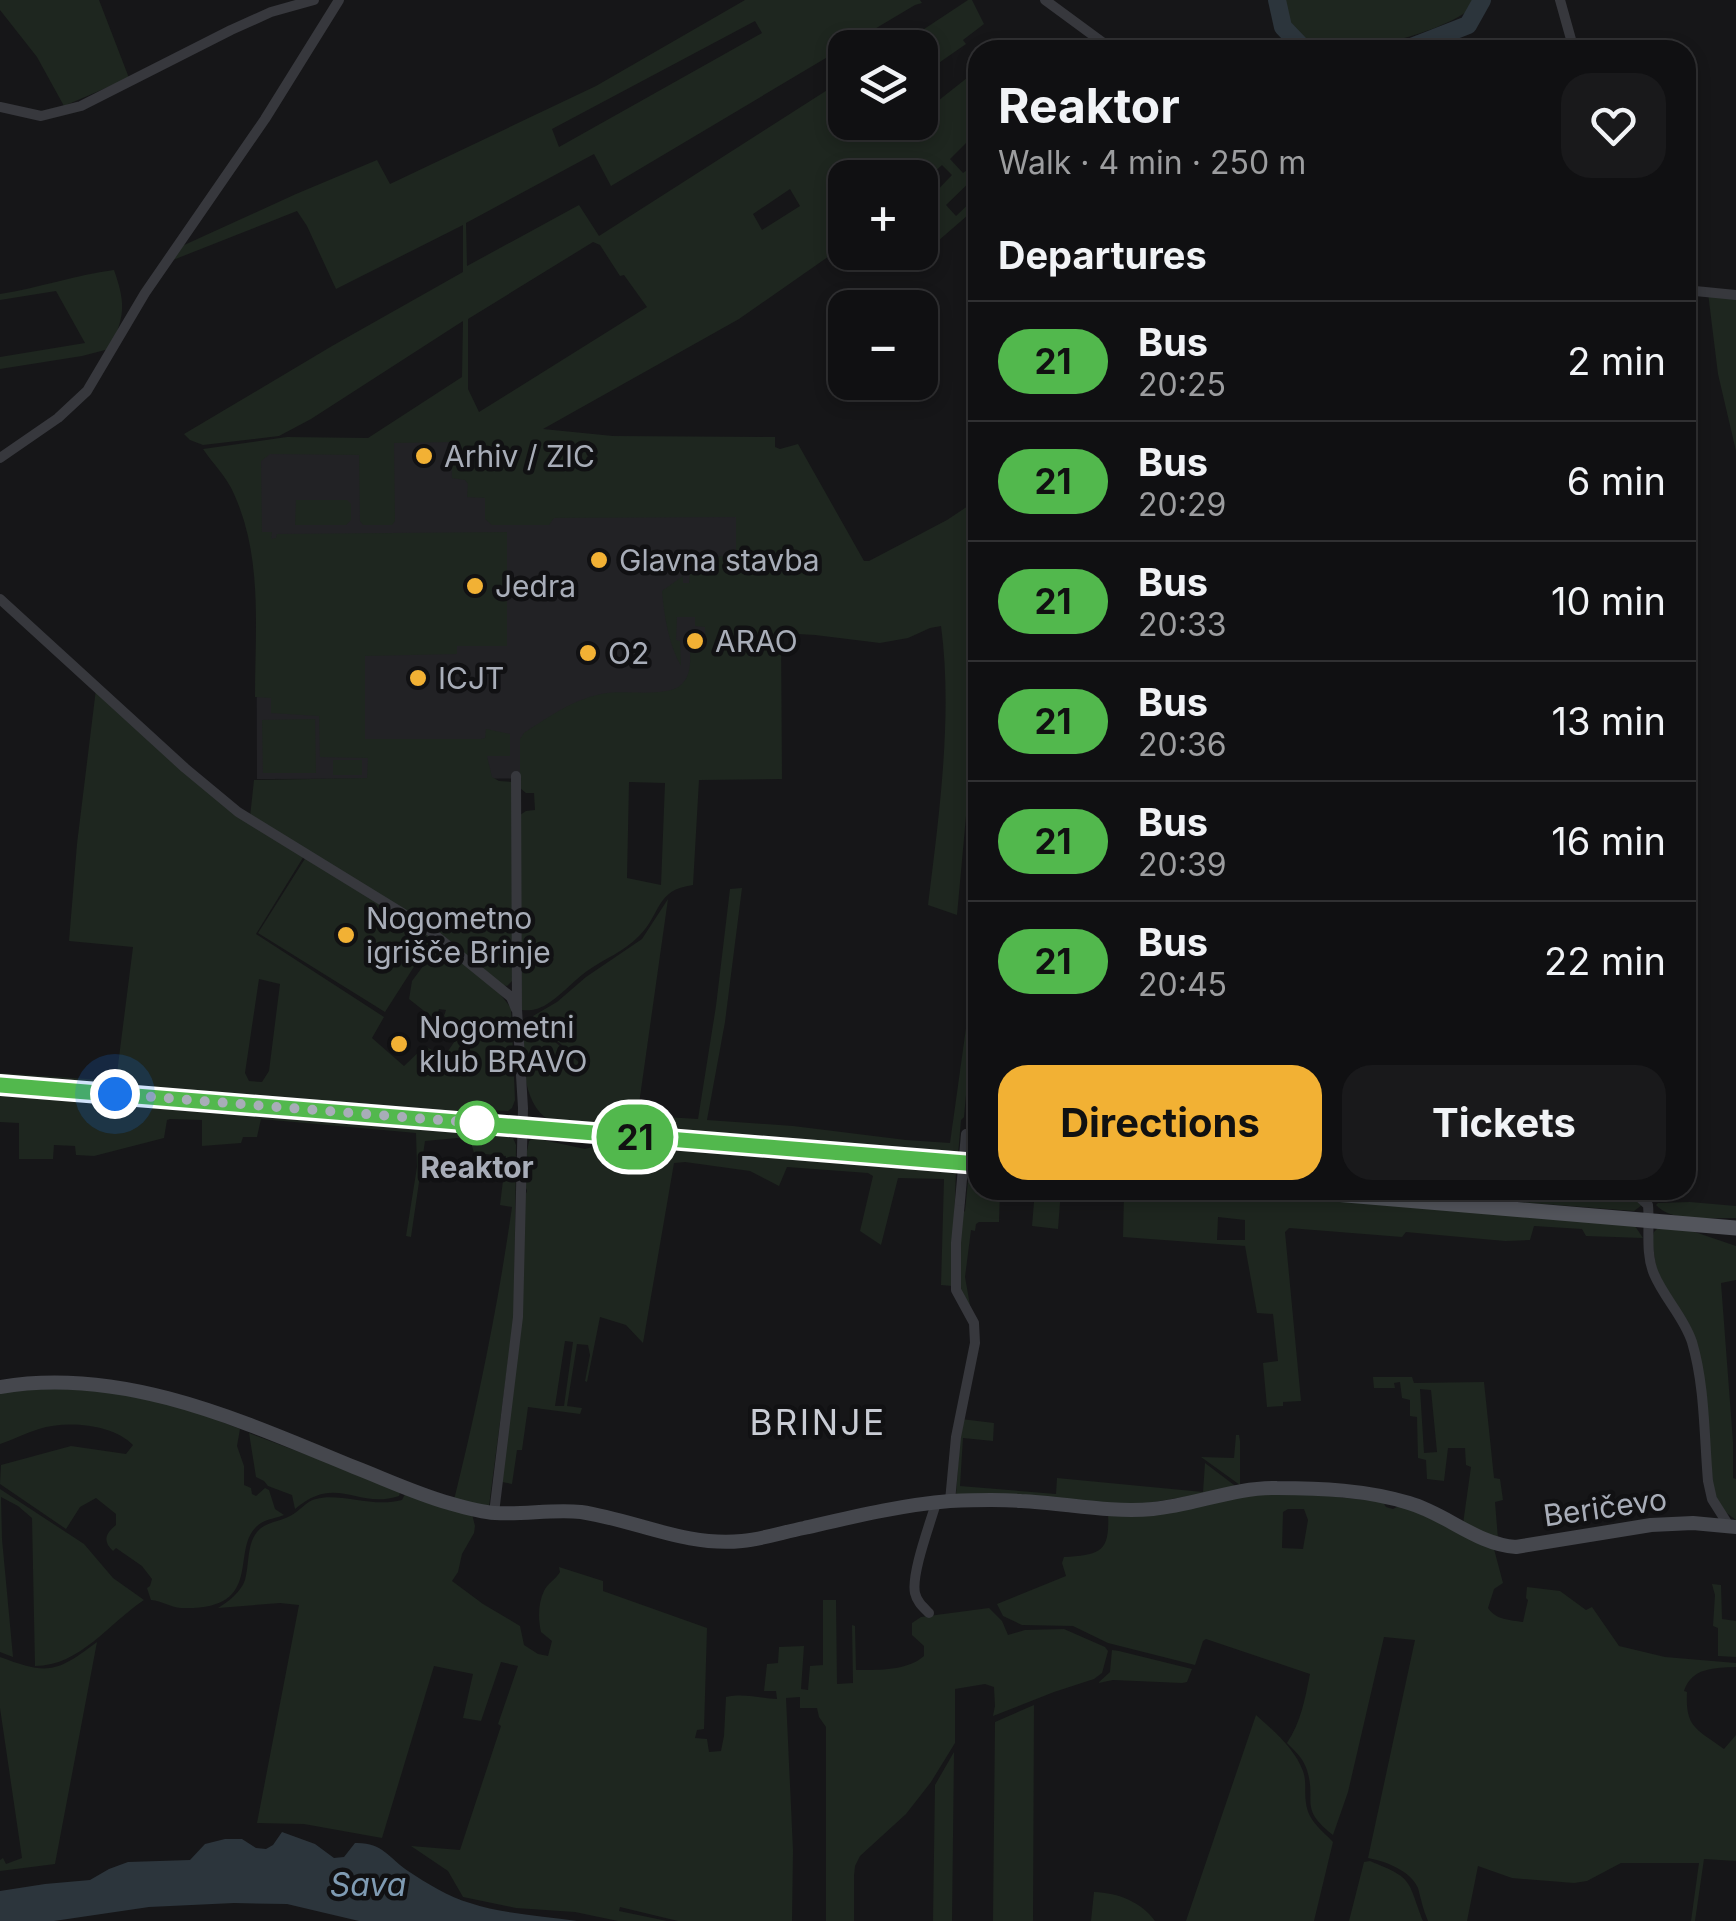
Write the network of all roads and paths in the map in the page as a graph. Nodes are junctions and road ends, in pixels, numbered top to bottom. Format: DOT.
graph roads {
  1 [pos="314,0"];
  2 [pos="339,0"];
  3 [pos="1045,0"];
  4 [pos="1560,0"];
  5 [pos="1099,40"];
  6 [pos="1571,40"];
  7 [pos="0,107"];
  8 [pos="1696,291"];
  9 [pos="1736,295"];
  10 [pos="0,458"];
  11 [pos="0,600"];
  12 [pos="516,776"];
  13 [pos="517,1010"];
  14 [pos="0,1085"];
  15 [pos="522,1127"];
  16 [pos="966,1134"];
  17 [pos="968,1163"];
  18 [pos="1404,1200"];
  19 [pos="1644,1200"];
  20 [pos="1649,1221"];
  21 [pos="1736,1228"];
  22 [pos="0,1387"];
  23 [pos="943,1502"];
  24 [pos="494,1513"];
  25 [pos="1732,1526"];
  26 [pos="929,1613"];
  1 -- 7 [label="street"];
  2 -- 10 [label="street"];
  3 -- 5 [label="street"];
  4 -- 6 [label="street"];
  8 -- 9 [label="street"];
  11 -- 13 [label="street"];
  12 -- 13 [label="street"];
  13 -- 15 [label="street"];
  14 -- 15 [label="main road"];
  15 -- 17 [label="main road"];
  15 -- 24 [label="street"];
  16 -- 23 [label="street, bridge"];
  18 -- 20 [label="main road"];
  19 -- 20 [label="street"];
  20 -- 21 [label="main road"];
  20 -- 25 [label="street"];
  22 -- 24 [label="street"];
  23 -- 24 [label="street"];
  23 -- 25 [label="street, Beričevo"];
  23 -- 26 [label="street"];
}
